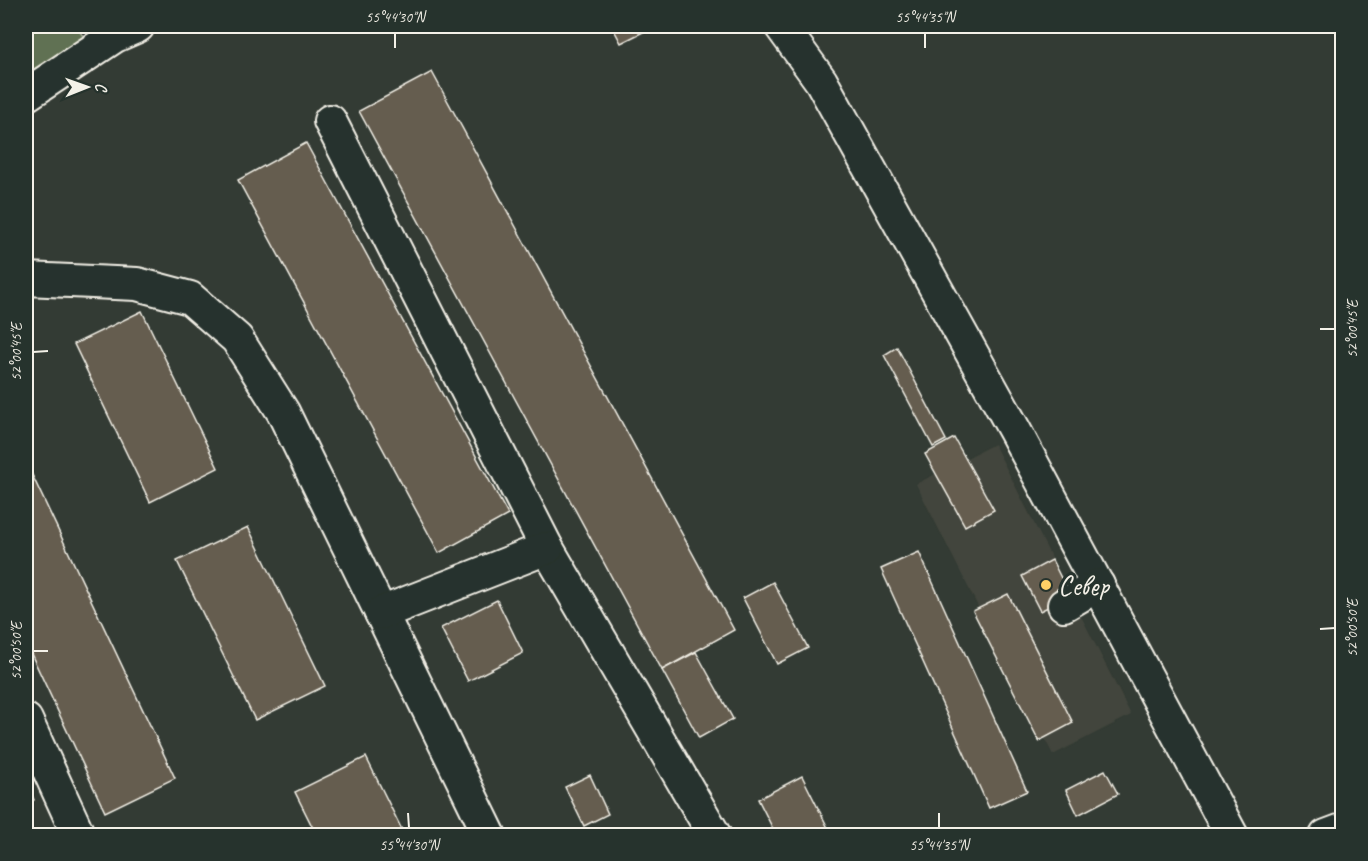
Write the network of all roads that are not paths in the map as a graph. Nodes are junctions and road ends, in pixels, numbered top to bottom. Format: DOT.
graph roads {
  1 [pos="138,26"];
  2 [pos="781,26"];
  3 [pos="26,95"];
  4 [pos="330,121"];
  5 [pos="26,279"];
  6 [pos="547,548"];
  7 [pos="1098,585"];
  8 [pos="1064,604"];
  9 [pos="381,613"];
  10 [pos="26,720"];
  11 [pos="1342,830"];
  12 [pos="79,836"];
  13 [pos="490,836"];
  14 [pos="715,836"];
  15 [pos="1232,836"];
  16 [pos="1326,836"];
  1 -- 3 [label="street"];
  2 -- 7 [label="street"];
  4 -- 6 [label="street"];
  5 -- 9 [label="street"];
  6 -- 9 [label="street"];
  6 -- 14 [label="street"];
  7 -- 8 [label="street"];
  7 -- 15 [label="street"];
  9 -- 13 [label="street"];
  10 -- 12 [label="street"];
  11 -- 16 [label="street"];
}
